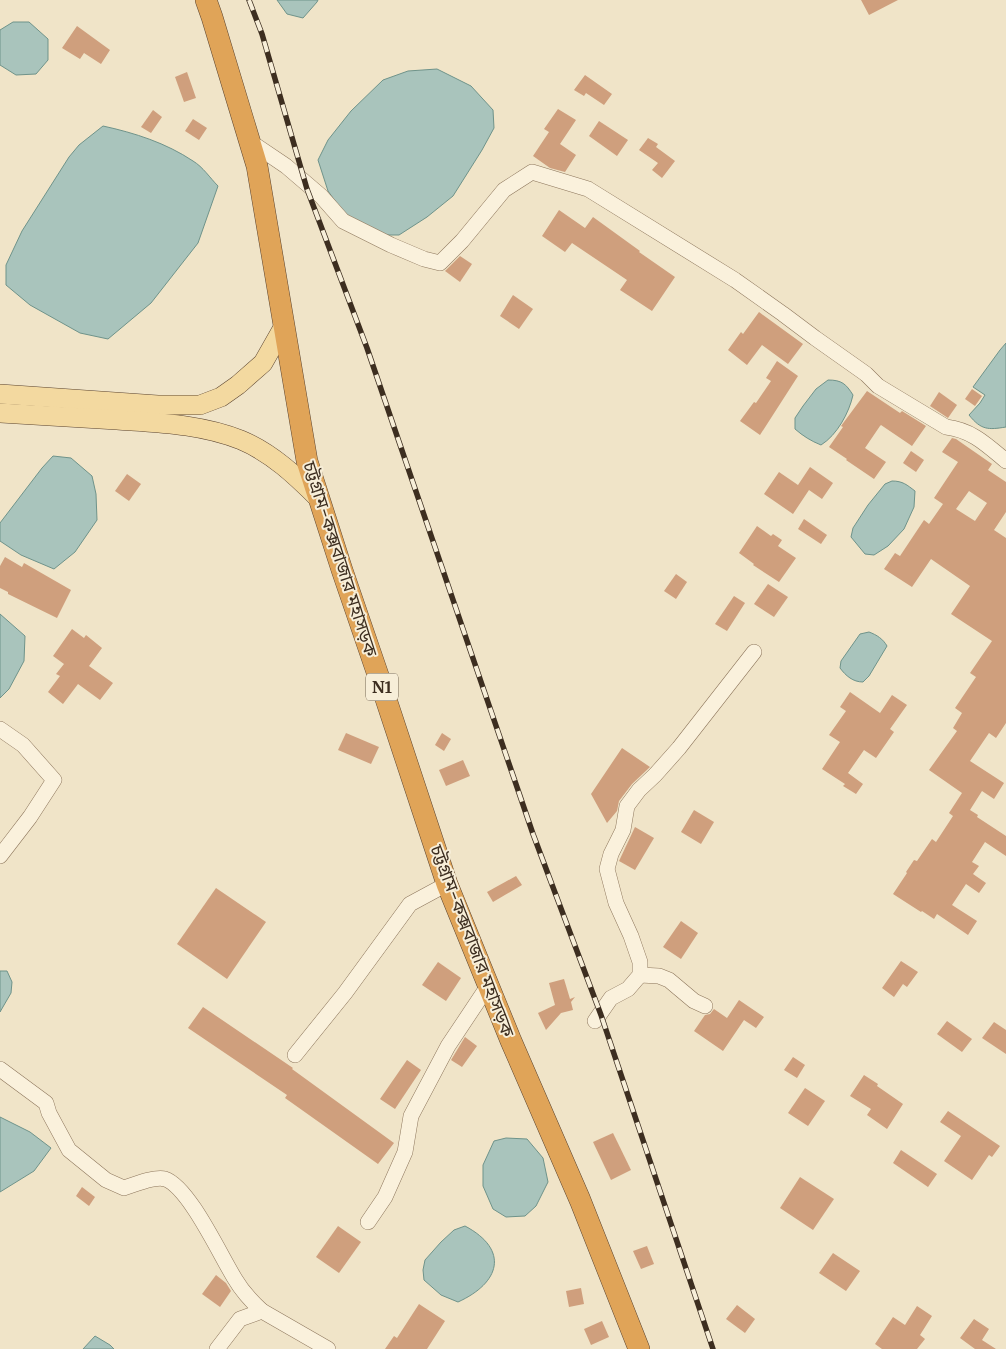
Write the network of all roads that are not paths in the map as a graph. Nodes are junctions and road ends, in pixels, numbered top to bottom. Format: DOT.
graph roads {
  1 [pos="206,0"];
  2 [pos="249,141"];
  3 [pos="284,326"];
  4 [pos="0,394"];
  5 [pos="0,413"];
  6 [pos="1006,461"];
  7 [pos="319,499"];
  8 [pos="754,652"];
  9 [pos="0,729"];
  10 [pos="0,856"];
  11 [pos="447,884"];
  12 [pos="640,975"];
  13 [pos="488,986"];
  14 [pos="705,1006"];
  15 [pos="595,1021"];
  16 [pos="295,1056"];
  17 [pos="0,1069"];
  18 [pos="368,1222"];
  19 [pos="262,1311"];
  20 [pos="217,1349"];
  21 [pos="328,1349"];
  22 [pos="639,1349"];
  1 -- 2 [label="highway, চট্টগ্রাম-কক্সবাজার মহাসড়ক / N1"];
  2 -- 3 [label="highway, চট্টগ্রাম-কক্সবাজার মহাসড়ক / N1"];
  2 -- 6 [label="street"];
  3 -- 4 [label="main road"];
  3 -- 7 [label="highway, চট্টগ্রাম-কক্সবাজার মহাসড়ক / N1"];
  5 -- 7 [label="main road"];
  7 -- 11 [label="highway, চট্টগ্রাম-কক্সবাজার মহাসড়ক / N1"];
  8 -- 12 [label="street"];
  9 -- 10 [label="street"];
  11 -- 13 [label="highway, চট্টগ্রাম-কক্সবাজার মহাসড়ক / N1"];
  11 -- 16 [label="street"];
  12 -- 14 [label="street"];
  12 -- 15 [label="street"];
  13 -- 18 [label="street"];
  13 -- 22 [label="highway, চট্টগ্রাম-কক্সবাজার মহাসড়ক / N1"];
  17 -- 19 [label="street"];
  19 -- 20 [label="street"];
  19 -- 21 [label="street"];
}
